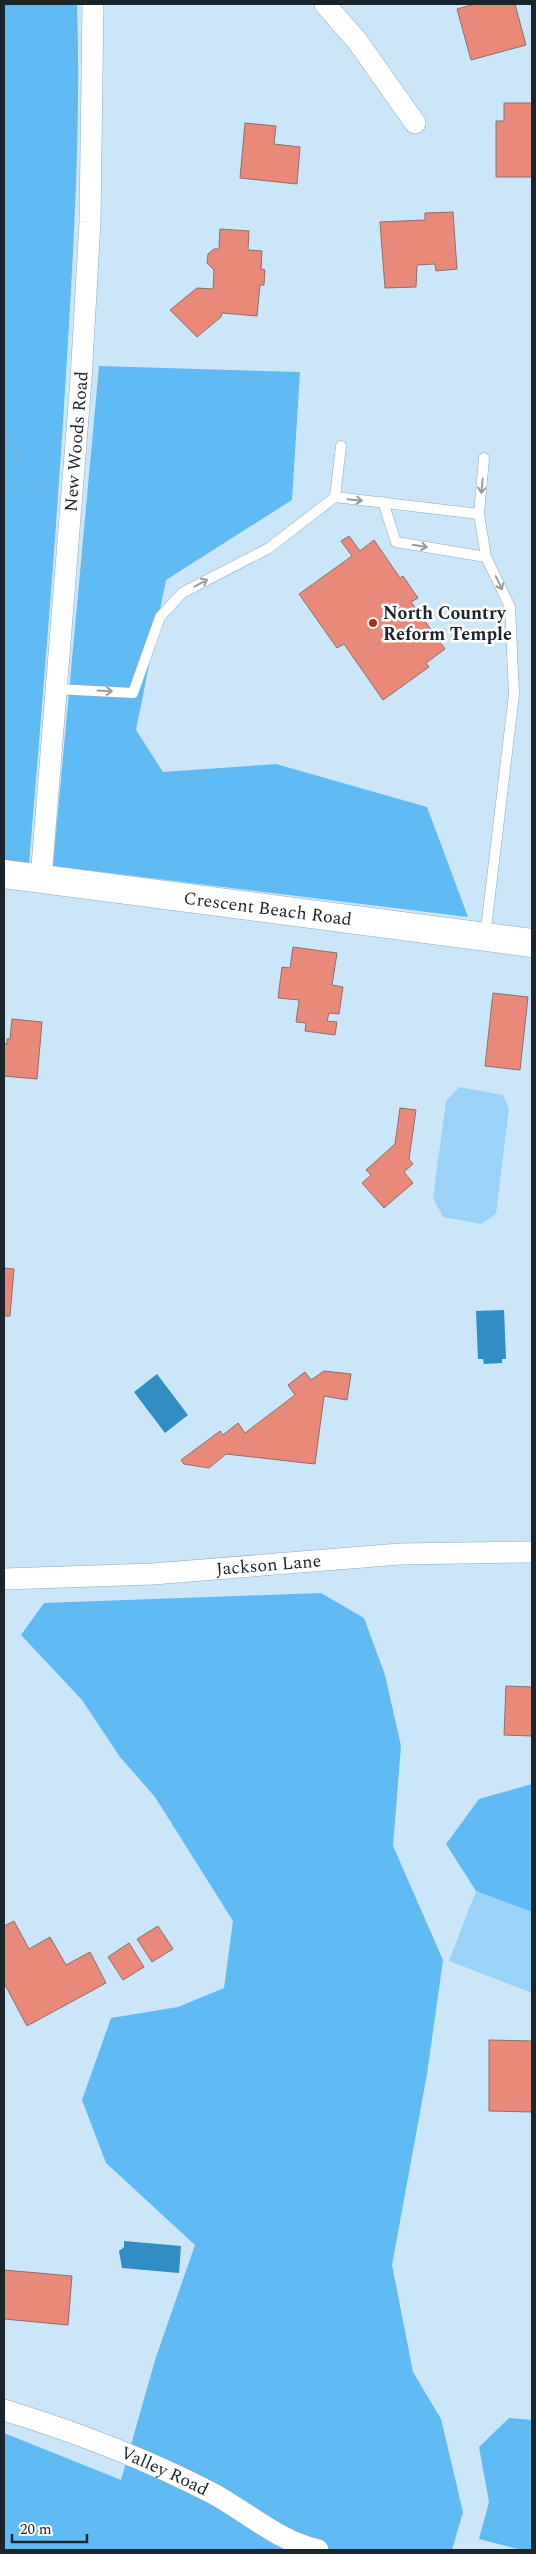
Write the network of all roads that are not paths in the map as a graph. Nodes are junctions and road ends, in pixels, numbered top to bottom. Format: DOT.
graph roads {
  1 [pos="93,4"];
  2 [pos="324,4"];
  3 [pos="415,123"];
  4 [pos="341,446"];
  5 [pos="484,458"];
  6 [pos="335,497"];
  7 [pos="383,502"];
  8 [pos="479,514"];
  9 [pos="486,557"];
  10 [pos="56,688"];
  11 [pos="6,879"];
  12 [pos="41,879"];
  13 [pos="485,937"];
  14 [pos="532,943"];
  15 [pos="532,1552"];
  16 [pos="4,1579"];
  17 [pos="4,2410"];
  18 [pos="318,2550"];
  1 -- 10 [label="street, New Woods Road"];
  2 -- 3 [label="street"];
  4 -- 6 [label="lane"];
  5 -- 8 [label="lane, one-way"];
  6 -- 7 [label="lane, one-way"];
  10 -- 6 [label="lane, one-way"];
  7 -- 8 [label="lane"];
  7 -- 9 [label="lane, one-way"];
  8 -- 9 [label="lane"];
  9 -- 13 [label="lane, one-way"];
  10 -- 12 [label="street, New Woods Road"];
  11 -- 12 [label="street, Crescent Beach Road"];
  12 -- 13 [label="street, Crescent Beach Road"];
  13 -- 14 [label="street, Crescent Beach Road"];
  15 -- 16 [label="street, Jackson Lane"];
  17 -- 18 [label="street, Valley Road"];
}
